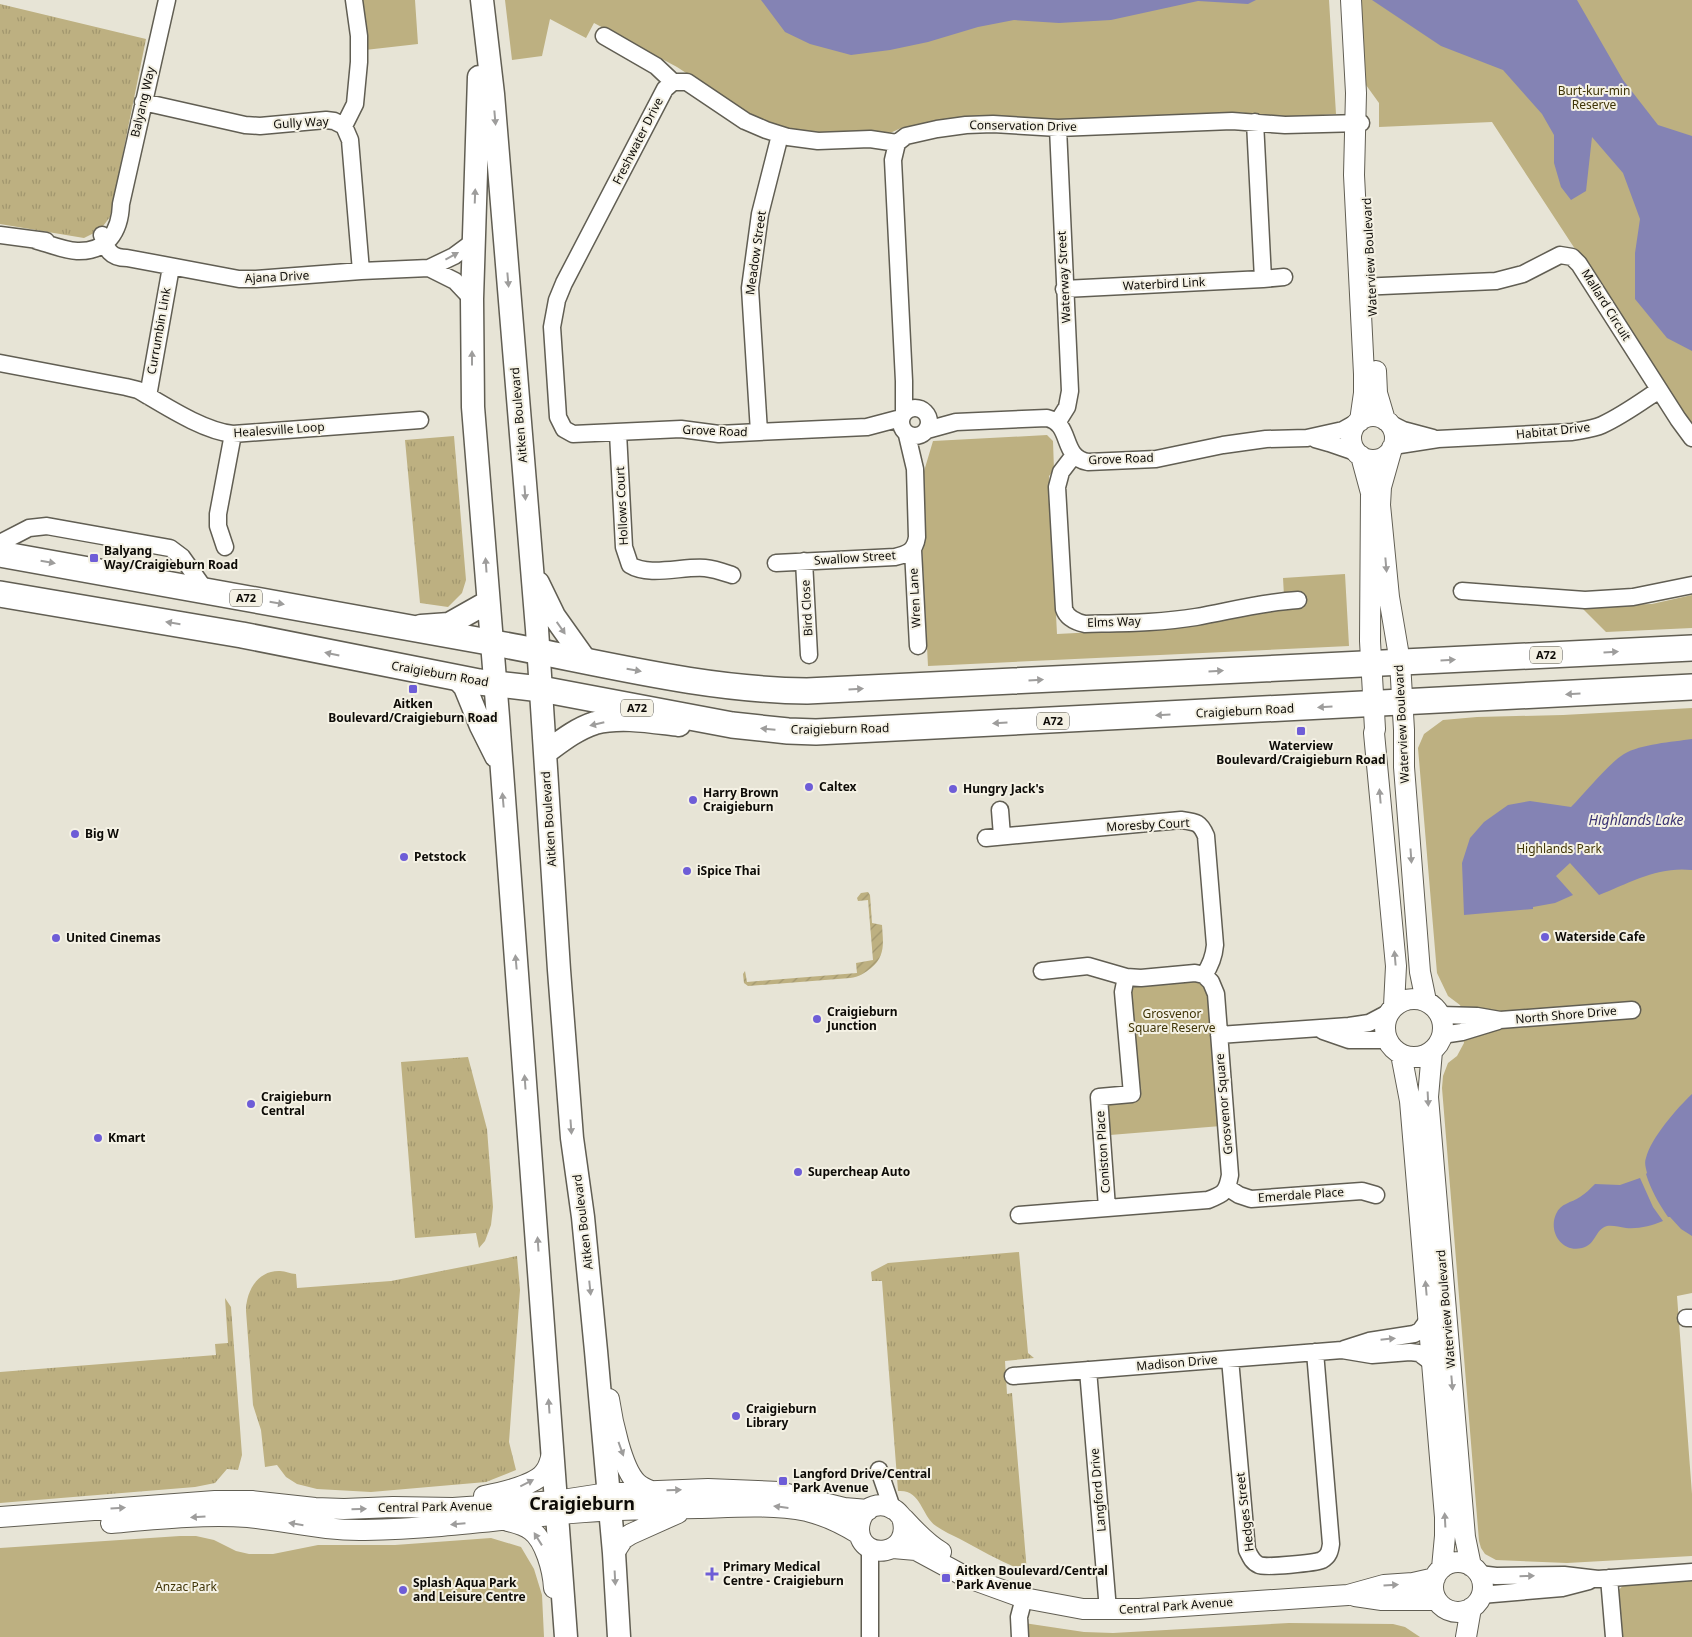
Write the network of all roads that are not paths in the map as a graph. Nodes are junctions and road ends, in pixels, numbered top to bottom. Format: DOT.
graph roads {
  1 [pos="167,0"];
  2 [pos="354,0"];
  3 [pos="482,0"];
  4 [pos="1352,5"];
  5 [pos="604,36"];
  6 [pos="673,82"];
  7 [pos="143,102"];
  8 [pos="1255,122"];
  9 [pos="1358,124"];
  10 [pos="344,126"];
  11 [pos="1058,128"];
  12 [pos="780,135"];
  13 [pos="896,144"];
  14 [pos="2,234"];
  15 [pos="105,239"];
  16 [pos="473,242"];
  17 [pos="171,267"];
  18 [pos="429,268"];
  19 [pos="360,271"];
  20 [pos="1284,278"];
  21 [pos="1263,279"];
  22 [pos="1365,287"];
  23 [pos="1064,288"];
  24 [pos="472,299"];
  25 [pos="0,363"];
  26 [pos="1659,390"];
  27 [pos="148,396"];
  28 [pos="420,420"];
  29 [pos="1359,421"];
  30 [pos="1387,421"];
  31 [pos="1057,423"];
  32 [pos="914,424"];
  33 [pos="564,429"];
  34 [pos="759,432"];
  35 [pos="618,433"];
  36 [pos="233,434"];
  37 [pos="1308,438"];
  38 [pos="1692,438"];
  39 [pos="1438,439"];
  40 [pos="1393,447"];
  41 [pos="1360,454"];
  42 [pos="1074,455"];
  43 [pos="0,543"];
  44 [pos="225,547"];
  45 [pos="913,550"];
  46 [pos="0,554"];
  47 [pos="804,561"];
  48 [pos="776,563"];
  49 [pos="532,568"];
  50 [pos="732,575"];
  51 [pos="1692,585"];
  52 [pos="206,591"];
  53 [pos="1462,591"];
  54 [pos="0,594"];
  55 [pos="0,600"];
  56 [pos="1298,600"];
  57 [pos="38,601"];
  58 [pos="488,602"];
  59 [pos="408,627"];
  60 [pos="492,643"];
  61 [pos="918,646"];
  62 [pos="1692,648"];
  63 [pos="538,652"];
  64 [pos="809,655"];
  65 [pos="586,661"];
  66 [pos="1400,662"];
  67 [pos="1372,664"];
  68 [pos="457,678"];
  69 [pos="494,683"];
  70 [pos="1692,687"];
  71 [pos="541,689"];
  72 [pos="1402,703"];
  73 [pos="1374,704"];
  74 [pos="732,725"];
  75 [pos="545,752"];
  76 [pos="501,766"];
  77 [pos="1000,810"];
  78 [pos="1042,971"];
  79 [pos="1204,975"];
  80 [pos="1126,977"];
  81 [pos="1426,1001"];
  82 [pos="1391,1010"];
  83 [pos="1632,1010"];
  84 [pos="1314,1028"];
  85 [pos="1438,1033"];
  86 [pos="1218,1036"];
  87 [pos="1394,1047"];
  88 [pos="1228,1188"];
  89 [pos="1376,1195"];
  90 [pos="1107,1208"];
  91 [pos="1019,1215"];
  92 [pos="1428,1320"];
  93 [pos="1342,1350"];
  94 [pos="596,1352"];
  95 [pos="1315,1352"];
  96 [pos="1230,1359"];
  97 [pos="1431,1362"];
  98 [pos="1088,1370"];
  99 [pos="1012,1376"];
  100 [pos="552,1455"];
  101 [pos="651,1491"];
  102 [pos="608,1502"];
  103 [pos="393,1507"];
  104 [pos="557,1508"];
  105 [pos="691,1508"];
  106 [pos="870,1508"];
  107 [pos="897,1513"];
  108 [pos="0,1517"];
  109 [pos="506,1520"];
  110 [pos="0,1529"];
  111 [pos="877,1545"];
  112 [pos="614,1554"];
  113 [pos="1474,1570"];
  114 [pos="1692,1572"];
  115 [pos="1439,1573"];
  116 [pos="1604,1578"];
  117 [pos="1014,1594"];
  118 [pos="1348,1595"];
  119 [pos="1476,1601"];
  120 [pos="1442,1605"];
  121 [pos="1108,1610"];
  122 [pos="558,1637"];
  123 [pos="566,1637"];
  124 [pos="619,1637"];
  125 [pos="870,1637"];
  126 [pos="1020,1637"];
  127 [pos="1455,1637"];
  128 [pos="1466,1637"];
  129 [pos="1614,1637"];
  1 -- 7 [label="street, Balyang Way"];
  2 -- 10 [label="street"];
  16 -- 3 [label="main road, Aitken Boulevard, one-way"];
  3 -- 49 [label="main road, Aitken Boulevard, one-way"];
  4 -- 9 [label="street, Waterview Boulevard"];
  5 -- 6 [label="street"];
  6 -- 12 [label="street"];
  6 -- 33 [label="street, Freshwater Drive"];
  7 -- 10 [label="street, Gully Way"];
  7 -- 15 [label="street, Balyang Way"];
  8 -- 9 [label="street, Conservation Drive"];
  8 -- 11 [label="street, Conservation Drive"];
  8 -- 21 [label="street"];
  9 -- 22 [label="street, Waterview Boulevard"];
  10 -- 19 [label="street, Gully Way"];
  11 -- 13 [label="street, Conservation Drive"];
  11 -- 23 [label="street, Waterway Street"];
  12 -- 13 [label="street"];
  12 -- 34 [label="street, Meadow Street"];
  13 -- 32 [label="street"];
  14 -- 15 [label="street"];
  15 -- 17 [label="street, Ajana Drive"];
  18 -- 16 [label="street, Ajana Drive, one-way"];
  16 -- 24 [label="main road, Aitken Boulevard"];
  17 -- 19 [label="street, Ajana Drive"];
  17 -- 27 [label="street, Currumbin Link"];
  18 -- 19 [label="street, Ajana Drive"];
  18 -- 24 [label="street, Ajana Drive"];
  20 -- 21 [label="street, Waterbird Link"];
  21 -- 23 [label="street, Waterbird Link"];
  22 -- 26 [label="street, Mallard Circuit"];
  22 -- 29 [label="street, Waterview Boulevard"];
  22 -- 30 [label="street, Waterview Boulevard"];
  23 -- 31 [label="street, Waterway Street"];
  58 -- 24 [label="main road, Aitken Boulevard, one-way"];
  25 -- 27 [label="street, Healesville Loop"];
  26 -- 38 [label="street, Mallard Circuit"];
  26 -- 39 [label="street, Habitat Drive"];
  27 -- 36 [label="street, Healesville Loop"];
  28 -- 36 [label="street, Healesville Loop"];
  29 -- 30 [label="street"];
  29 -- 37 [label="street, Grove Road"];
  29 -- 41 [label="street"];
  30 -- 39 [label="street, Habitat Drive"];
  30 -- 40 [label="street"];
  31 -- 32 [label="street, Grove Road"];
  31 -- 42 [label="street, Grove Road"];
  32 -- 34 [label="street, Grove Road"];
  32 -- 45 [label="street, Swallow Street"];
  33 -- 35 [label="street, Grove Road"];
  34 -- 35 [label="street, Grove Road"];
  35 -- 50 [label="street, Hollows Court"];
  36 -- 44 [label="street"];
  37 -- 41 [label="street, Grove Road"];
  37 -- 42 [label="street, Grove Road"];
  39 -- 40 [label="street, Habitat Drive"];
  40 -- 41 [label="street"];
  40 -- 66 [label="street, Waterview Boulevard, one-way"];
  41 -- 67 [label="street"];
  42 -- 56 [label="street, Elms Way"];
  43 -- 52 [label="street"];
  45 -- 47 [label="street, Swallow Street"];
  45 -- 61 [label="street, Wren Lane"];
  46 -- 52 [label="main road, A72, one-way"];
  47 -- 48 [label="street, Swallow Street"];
  47 -- 64 [label="street, Bird Close"];
  49 -- 63 [label="main road, Aitken Boulevard"];
  49 -- 65 [label="main road, one-way"];
  51 -- 53 [label="street"];
  52 -- 59 [label="main road, A72, one-way"];
  54 -- 57 [label="main road, Craigieburn Road / A72"];
  55 -- 57 [label="street"];
  68 -- 57 [label="main road, Craigieburn Road / A72, one-way"];
  58 -- 59 [label="main road"];
  58 -- 60 [label="main road, Aitken Boulevard"];
  59 -- 60 [label="main road, A72"];
  60 -- 63 [label="main road, A72"];
  60 -- 69 [label="main road, Aitken Boulevard"];
  66 -- 62 [label="main road, A72, one-way"];
  63 -- 65 [label="main road, A72"];
  63 -- 71 [label="main road, Aitken Boulevard"];
  65 -- 67 [label="main road, A72, one-way"];
  66 -- 67 [label="main road, A72"];
  66 -- 72 [label="street, Waterview Boulevard"];
  67 -- 73 [label="street"];
  68 -- 69 [label="main road, Craigieburn Road / A72"];
  68 -- 76 [label="main road"];
  69 -- 71 [label="main road, Craigieburn Road / A72"];
  69 -- 76 [label="main road, Aitken Boulevard"];
  70 -- 72 [label="main road, Craigieburn Road / A72, one-way"];
  71 -- 74 [label="main road, Craigieburn Road / A72"];
  71 -- 75 [label="main road, Aitken Boulevard"];
  72 -- 73 [label="main road, Craigieburn Road / A72"];
  72 -- 81 [label="street, Waterview Boulevard, one-way"];
  73 -- 74 [label="main road, Craigieburn Road / A72, one-way"];
  82 -- 73 [label="street, one-way"];
  74 -- 75 [label="main road, one-way"];
  75 -- 94 [label="main road, Aitken Boulevard, one-way"];
  100 -- 76 [label="main road, Aitken Boulevard, one-way"];
  77 -- 79 [label="street, Moresby Court"];
  78 -- 80 [label="street"];
  79 -- 80 [label="street"];
  79 -- 86 [label="street, Grosvenor Square"];
  80 -- 90 [label="street, Coniston Place"];
  81 -- 82 [label="street"];
  81 -- 85 [label="street"];
  82 -- 84 [label="street"];
  82 -- 87 [label="street"];
  83 -- 85 [label="street, North Shore Drive"];
  84 -- 86 [label="street"];
  84 -- 87 [label="street"];
  85 -- 87 [label="street"];
  85 -- 113 [label="street, Waterview Boulevard, one-way"];
  86 -- 88 [label="street, Grosvenor Square"];
  92 -- 87 [label="street, Waterview Boulevard, one-way"];
  88 -- 89 [label="street, Emerdale Place"];
  88 -- 90 [label="street"];
  90 -- 91 [label="street"];
  93 -- 92 [label="street, Madison Drive, one-way"];
  92 -- 97 [label="street, Waterview Boulevard"];
  93 -- 95 [label="street, Madison Drive"];
  93 -- 97 [label="street, Madison Drive"];
  94 -- 101 [label="street, one-way"];
  94 -- 102 [label="main road, Aitken Boulevard"];
  95 -- 96 [label="street, Madison Drive"];
  95 -- 96 [label="street, Hedges Street"];
  96 -- 98 [label="street, Madison Drive"];
  115 -- 97 [label="street, Waterview Boulevard, one-way"];
  98 -- 99 [label="street, Madison Drive"];
  98 -- 121 [label="street, Langford Drive"];
  103 -- 100 [label="street, one-way"];
  100 -- 104 [label="main road, Aitken Boulevard"];
  101 -- 102 [label="street, Central Park Avenue"];
  101 -- 106 [label="street, Central Park Avenue, one-way"];
  102 -- 104 [label="street, Central Park Avenue"];
  102 -- 105 [label="street, Central Park Avenue"];
  102 -- 112 [label="main road, Aitken Boulevard"];
  103 -- 104 [label="street, Central Park Avenue"];
  108 -- 103 [label="street, Central Park Avenue, one-way"];
  104 -- 109 [label="street, Central Park Avenue"];
  104 -- 123 [label="main road, Aitken Boulevard"];
  111 -- 105 [label="street, Central Park Avenue, one-way"];
  105 -- 112 [label="street"];
  106 -- 107 [label="street"];
  106 -- 107 [label="street"];
  106 -- 111 [label="street"];
  107 -- 111 [label="street"];
  107 -- 117 [label="street, Central Park Avenue"];
  109 -- 110 [label="street, Central Park Avenue, one-way"];
  122 -- 109 [label="street, one-way"];
  111 -- 117 [label="street, Central Park Avenue"];
  111 -- 125 [label="street"];
  112 -- 124 [label="main road, Aitken Boulevard, one-way"];
  113 -- 115 [label="street"];
  113 -- 116 [label="street, one-way"];
  113 -- 119 [label="street"];
  114 -- 116 [label="street"];
  118 -- 115 [label="street, Central Park Avenue, one-way"];
  115 -- 120 [label="street"];
  116 -- 119 [label="street"];
  116 -- 129 [label="street"];
  117 -- 121 [label="street, Central Park Avenue"];
  117 -- 126 [label="street"];
  118 -- 120 [label="street, Central Park Avenue"];
  118 -- 121 [label="street, Central Park Avenue"];
  119 -- 120 [label="street"];
  119 -- 128 [label="street"];
  120 -- 127 [label="street"];
}
